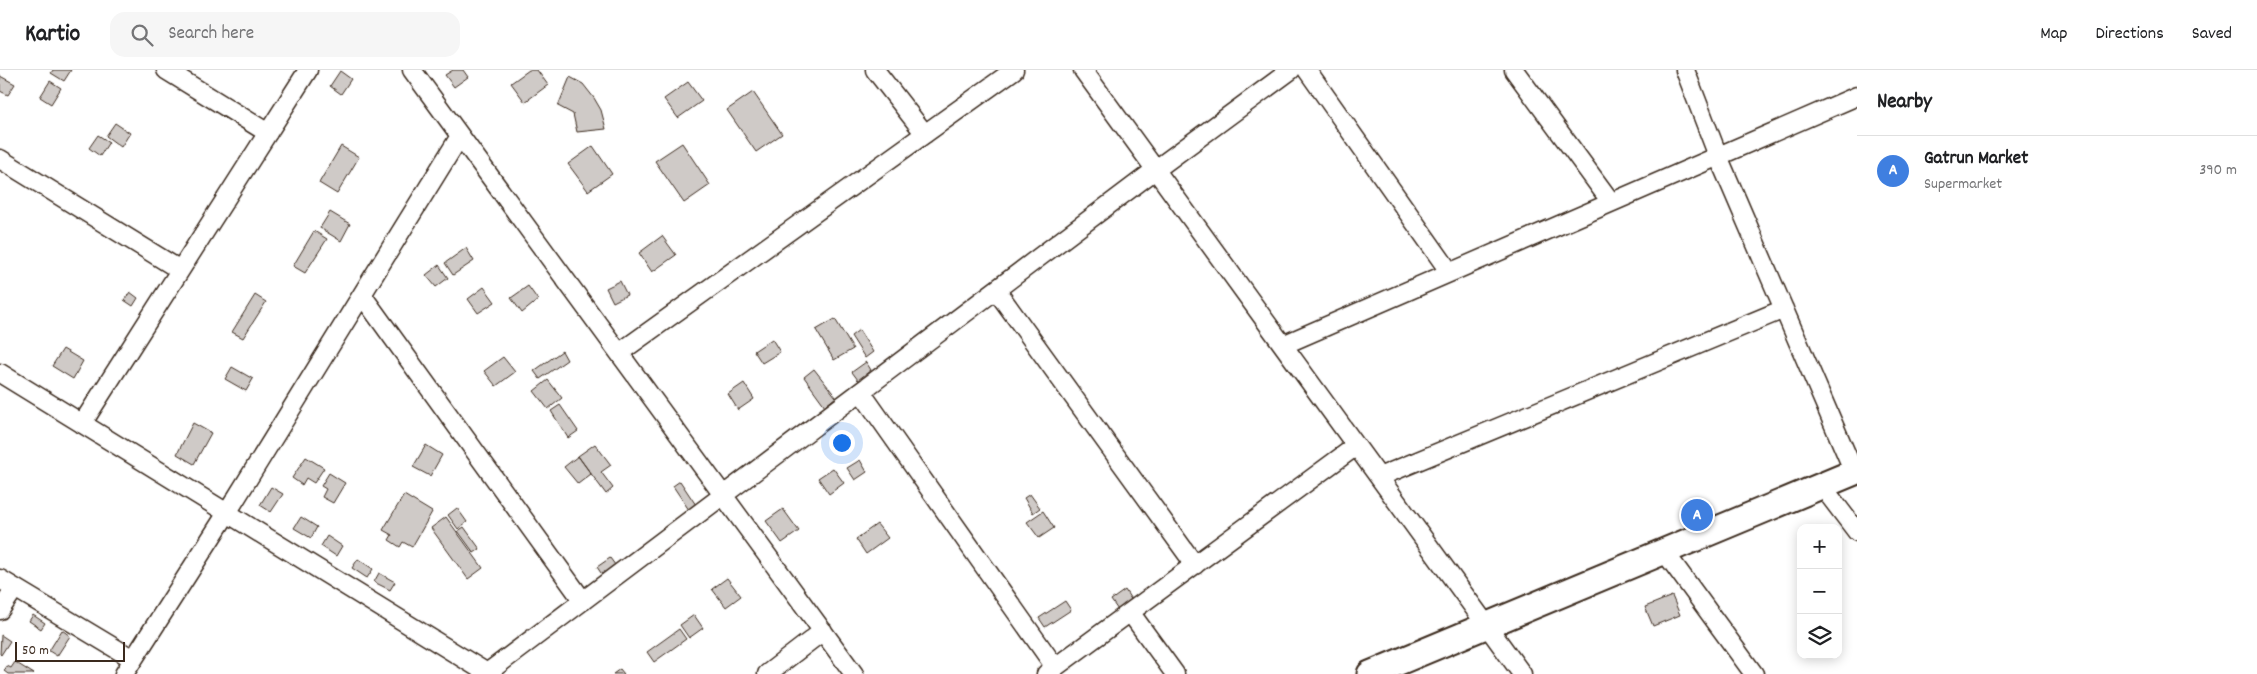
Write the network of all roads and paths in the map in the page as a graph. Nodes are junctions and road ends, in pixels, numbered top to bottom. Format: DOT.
graph roads {
  1 [pos="166,70"];
  2 [pos="308,70"];
  3 [pos="412,70"];
  4 [pos="875,70"];
  5 [pos="1014,70"];
  6 [pos="1083,70"];
  7 [pos="1291,70"];
  8 [pos="1308,70"];
  9 [pos="1514,70"];
  10 [pos="1685,70"];
  11 [pos="1857,96"];
  12 [pos="268,133"];
  13 [pos="925,134"];
  14 [pos="460,136"];
  15 [pos="1718,156"];
  16 [pos="0,159"];
  17 [pos="1156,170"];
  18 [pos="1611,202"];
  19 [pos="180,270"];
  20 [pos="1450,271"];
  21 [pos="996,290"];
  22 [pos="362,295"];
  23 [pos="1784,309"];
  24 [pos="1283,344"];
  25 [pos="619,353"];
  26 [pos="0,373"];
  27 [pos="861,392"];
  28 [pos="82,424"];
  29 [pos="1356,446"];
  30 [pos="1856,472"];
  31 [pos="1379,477"];
  32 [pos="1822,486"];
  33 [pos="723,495"];
  34 [pos="227,513"];
  35 [pos="1857,532"];
  36 [pos="1664,551"];
  37 [pos="1195,565"];
  38 [pos="7,583"];
  39 [pos="583,601"];
  40 [pos="0,610"];
  41 [pos="1130,612"];
  42 [pos="1488,626"];
  43 [pos="823,632"];
  44 [pos="128,666"];
  45 [pos="1050,671"];
  46 [pos="487,674"];
  47 [pos="767,674"];
  48 [pos="854,674"];
  49 [pos="1175,674"];
  50 [pos="1370,674"];
  51 [pos="1522,674"];
  52 [pos="1754,674"];
  1 -- 12 [label="street"];
  2 -- 12 [label="street"];
  3 -- 14 [label="street"];
  4 -- 13 [label="street"];
  5 -- 13 [label="street"];
  6 -- 17 [label="street"];
  7 -- 17 [label="street"];
  8 -- 20 [label="street"];
  9 -- 18 [label="street"];
  10 -- 15 [label="street"];
  11 -- 15 [label="street"];
  12 -- 19 [label="street"];
  13 -- 25 [label="street"];
  14 -- 22 [label="street"];
  14 -- 25 [label="street"];
  15 -- 18 [label="street"];
  15 -- 23 [label="street"];
  16 -- 19 [label="street"];
  17 -- 21 [label="street"];
  17 -- 24 [label="street"];
  18 -- 20 [label="street"];
  19 -- 28 [label="street"];
  20 -- 24 [label="street"];
  21 -- 27 [label="street"];
  21 -- 37 [label="street"];
  22 -- 34 [label="street"];
  22 -- 39 [label="street"];
  23 -- 30 [label="street"];
  23 -- 31 [label="street"];
  24 -- 29 [label="street"];
  25 -- 33 [label="street"];
  26 -- 28 [label="street"];
  27 -- 33 [label="street"];
  27 -- 45 [label="street"];
  28 -- 34 [label="street"];
  29 -- 31 [label="street"];
  29 -- 37 [label="street"];
  30 -- 32 [label="street"];
  31 -- 42 [label="street"];
  32 -- 35 [label="street"];
  32 -- 36 [label="street"];
  33 -- 39 [label="street"];
  33 -- 43 [label="street"];
  34 -- 44 [label="street"];
  34 -- 46 [label="street"];
  36 -- 42 [label="street"];
  36 -- 52 [label="street"];
  37 -- 41 [label="street"];
  38 -- 40 [label="street"];
  38 -- 44 [label="street"];
  39 -- 46 [label="street"];
  41 -- 45 [label="street"];
  41 -- 49 [label="street"];
  42 -- 50 [label="street"];
  42 -- 51 [label="street"];
  43 -- 47 [label="street"];
  43 -- 48 [label="street"];
}
